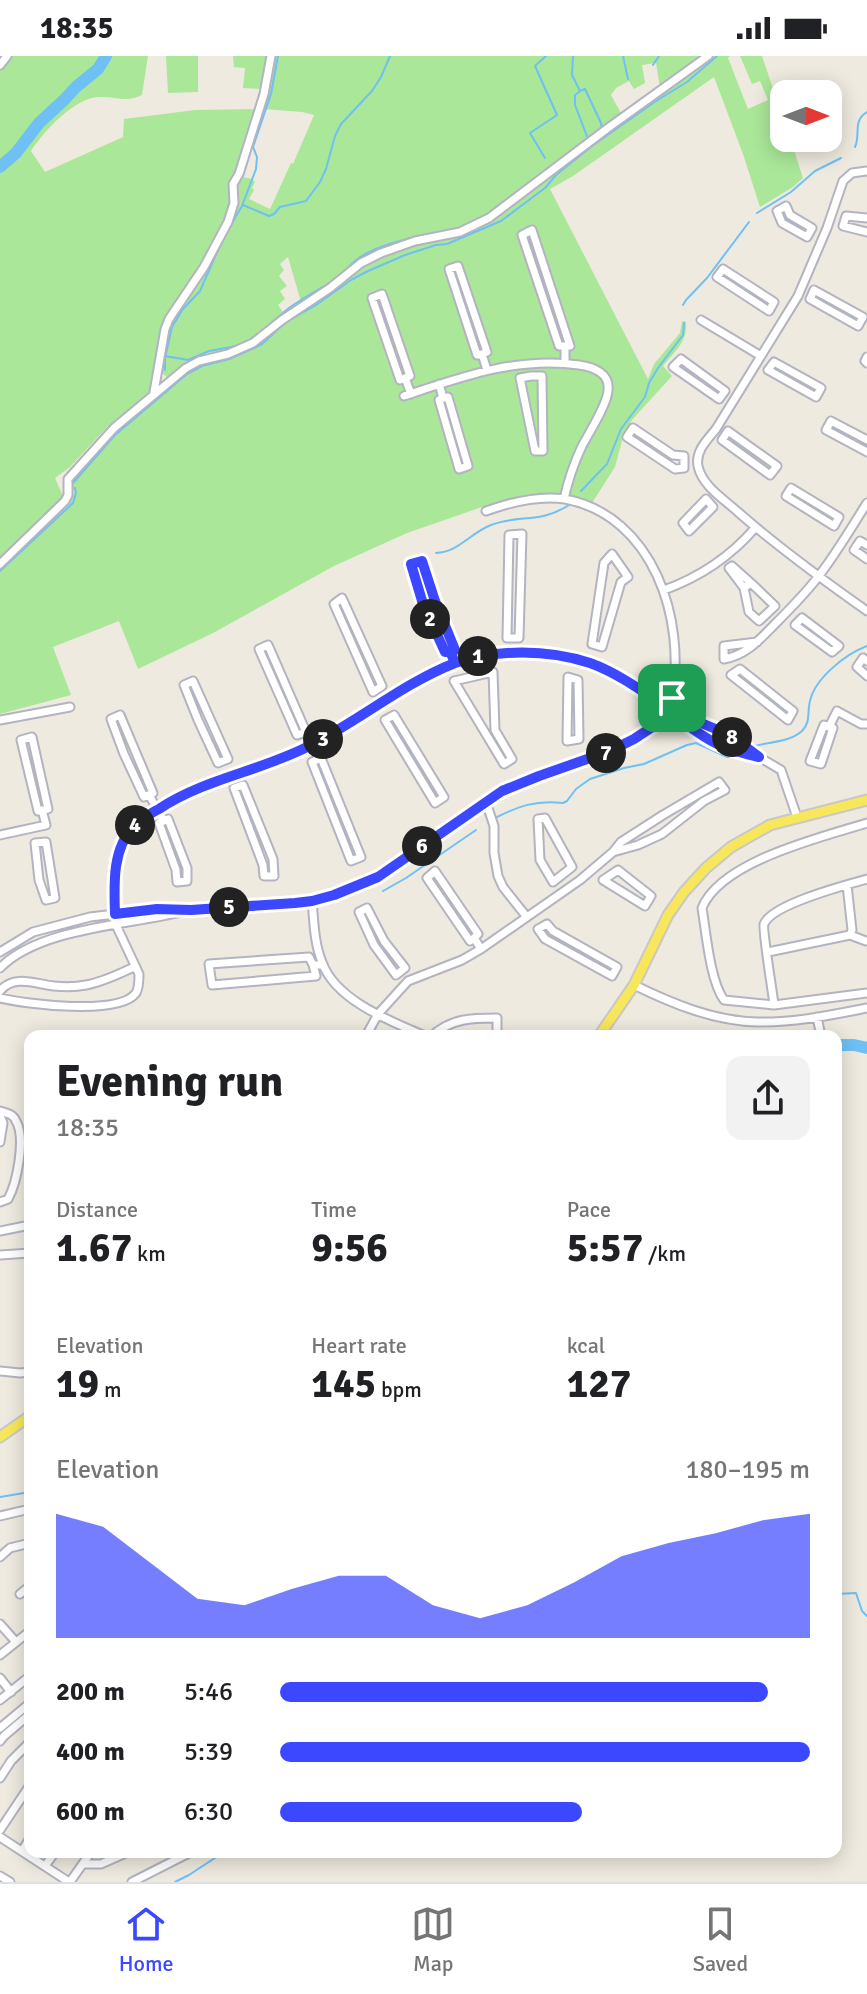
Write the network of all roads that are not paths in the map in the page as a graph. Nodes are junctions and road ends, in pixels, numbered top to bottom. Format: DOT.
graph roads {
  1 [pos="7,56"];
  2 [pos="271,56"];
  3 [pos="708,56"];
  4 [pos="0,65"];
  5 [pos="867,171"];
  6 [pos="831,217"];
  7 [pos="867,218"];
  8 [pos="844,221"];
  9 [pos="867,232"];
  10 [pos="810,233"];
  11 [pos="822,238"];
  12 [pos="800,288"];
  13 [pos="812,294"];
  14 [pos="771,307"];
  15 [pos="787,316"];
  16 [pos="701,320"];
  17 [pos="565,346"];
  18 [pos="482,354"];
  19 [pos="761,357"];
  20 [pos="530,363"];
  21 [pos="565,363"];
  22 [pos="771,366"];
  23 [pos="487,370"];
  24 [pos="531,376"];
  25 [pos="405,378"];
  26 [pos="439,384"];
  27 [pos="154,393"];
  28 [pos="722,395"];
  29 [pos="443,398"];
  30 [pos="733,400"];
  31 [pos="716,429"];
  32 [pos="725,436"];
  33 [pos="867,440"];
  34 [pos="867,452"];
  35 [pos="684,462"];
  36 [pos="697,462"];
  37 [pos="718,495"];
  38 [pos="564,499"];
  39 [pos="710,503"];
  40 [pos="867,503"];
  41 [pos="486,511"];
  42 [pos="836,522"];
  43 [pos="755,528"];
  44 [pos="849,530"];
  45 [pos="845,538"];
  46 [pos="867,545"];
  47 [pos="857,546"];
  48 [pos="867,559"];
  49 [pos="0,564"];
  50 [pos="818,577"];
  51 [pos="664,590"];
  52 [pos="788,611"];
  53 [pos="867,611"];
  54 [pos="767,613"];
  55 [pos="798,622"];
  56 [pos="776,623"];
  57 [pos="513,639"];
  58 [pos="757,642"];
  59 [pos="597,646"];
  60 [pos="450,651"];
  61 [pos="512,653"];
  62 [pos="471,658"];
  63 [pos="731,658"];
  64 [pos="578,660"];
  65 [pos="867,661"];
  66 [pos="455,663"];
  67 [pos="592,664"];
  68 [pos="735,673"];
  69 [pos="474,675"];
  70 [pos="867,676"];
  71 [pos="573,679"];
  72 [pos="377,689"];
  73 [pos="672,698"];
  74 [pos="383,703"];
  75 [pos="660,703"];
  76 [pos="70,707"];
  77 [pos="390,717"];
  78 [pos="681,717"];
  79 [pos="0,720"];
  80 [pos="663,720"];
  81 [pos="867,724"];
  82 [pos="829,727"];
  83 [pos="302,733"];
  84 [pos="309,747"];
  85 [pos="759,757"];
  86 [pos="317,760"];
  87 [pos="223,761"];
  88 [pos="231,775"];
  89 [pos="238,787"];
  90 [pos="149,795"];
  91 [pos="867,800"];
  92 [pos="486,802"];
  93 [pos="42,810"];
  94 [pos="157,810"];
  95 [pos="663,815"];
  96 [pos="797,817"];
  97 [pos="164,821"];
  98 [pos="867,823"];
  99 [pos="38,827"];
  100 [pos="669,829"];
  101 [pos="0,835"];
  102 [pos="41,842"];
  103 [pos="613,852"];
  104 [pos="600,864"];
  105 [pos="564,874"];
  106 [pos="612,874"];
  107 [pos="867,879"];
  108 [pos="572,885"];
  109 [pos="847,885"];
  110 [pos="312,901"];
  111 [pos="191,910"];
  112 [pos="534,911"];
  113 [pos="115,914"];
  114 [pos="526,916"];
  115 [pos="116,925"];
  116 [pos="543,927"];
  117 [pos="850,935"];
  118 [pos="474,938"];
  119 [pos="866,941"];
  120 [pos="481,949"];
  121 [pos="0,952"];
  122 [pos="768,952"];
  123 [pos="313,965"];
  124 [pos="323,965"];
  125 [pos="134,967"];
  126 [pos="0,968"];
  127 [pos="400,973"];
  128 [pos="408,981"];
  129 [pos="634,985"];
  130 [pos="0,991"];
  131 [pos="867,993"];
  132 [pos="0,998"];
  133 [pos="774,1005"];
  134 [pos="867,1008"];
  135 [pos="378,1014"];
  136 [pos="817,1017"];
  137 [pos="369,1030"];
  138 [pos="412,1030"];
  139 [pos="439,1030"];
  140 [pos="497,1030"];
  141 [pos="603,1030"];
  142 [pos="820,1030"];
  143 [pos="0,1114"];
  144 [pos="0,1142"];
  145 [pos="0,1202"];
  146 [pos="24,1226"];
  147 [pos="0,1231"];
  148 [pos="24,1253"];
  149 [pos="0,1255"];
  150 [pos="0,1371"];
  151 [pos="24,1373"];
  152 [pos="24,1420"];
  153 [pos="0,1437"];
  154 [pos="24,1510"];
  155 [pos="0,1516"];
  156 [pos="24,1544"];
  157 [pos="0,1557"];
  158 [pos="24,1591"];
  159 [pos="20,1594"];
  160 [pos="0,1624"];
  161 [pos="24,1636"];
  162 [pos="16,1642"];
  163 [pos="0,1655"];
  164 [pos="0,1678"];
  165 [pos="24,1681"];
  166 [pos="11,1692"];
  167 [pos="0,1700"];
  168 [pos="24,1709"];
  169 [pos="24,1718"];
  170 [pos="3,1730"];
  171 [pos="24,1748"];
  172 [pos="0,1778"];
  173 [pos="24,1794"];
  174 [pos="0,1830"];
  175 [pos="0,1837"];
  176 [pos="24,1848"];
  177 [pos="22,1851"];
  178 [pos="33,1858"];
  179 [pos="51,1858"];
  180 [pos="88,1858"];
  181 [pos="114,1858"];
  182 [pos="179,1858"];
  183 [pos="84,1864"];
  184 [pos="45,1866"];
  185 [pos="0,1876"];
  186 [pos="10,1882"];
  187 [pos="70,1882"];
  188 [pos="132,1882"];
  1 -- 4 [label="street"];
  2 -- 27 [label="street"];
  3 -- 27 [label="street"];
  5 -- 6 [label="street"];
  6 -- 8 [label="street"];
  6 -- 11 [label="street"];
  7 -- 8 [label="street"];
  8 -- 9 [label="street"];
  10 -- 10 [label="street"];
  10 -- 11 [label="street"];
  11 -- 12 [label="street"];
  12 -- 13 [label="street"];
  12 -- 15 [label="street"];
  13 -- 13 [label="street"];
  14 -- 14 [label="street"];
  14 -- 15 [label="street"];
  15 -- 19 [label="street"];
  16 -- 19 [label="street"];
  17 -- 17 [label="street"];
  17 -- 21 [label="street"];
  18 -- 18 [label="street"];
  18 -- 23 [label="street"];
  19 -- 22 [label="street"];
  19 -- 30 [label="street"];
  20 -- 21 [label="street"];
  20 -- 23 [label="street"];
  20 -- 24 [label="street"];
  21 -- 38 [label="street"];
  22 -- 22 [label="street"];
  23 -- 26 [label="street"];
  24 -- 24 [label="street"];
  25 -- 25 [label="street"];
  25 -- 26 [label="street"];
  26 -- 29 [label="street"];
  27 -- 49 [label="street"];
  28 -- 28 [label="street"];
  28 -- 30 [label="street"];
  29 -- 29 [label="street"];
  30 -- 31 [label="street"];
  31 -- 32 [label="street"];
  31 -- 36 [label="street"];
  32 -- 32 [label="street"];
  33 -- 34 [label="street"];
  35 -- 35 [label="street"];
  35 -- 36 [label="street"];
  36 -- 37 [label="street"];
  37 -- 39 [label="street"];
  37 -- 43 [label="street"];
  38 -- 41 [label="street"];
  38 -- 51 [label="street"];
  40 -- 44 [label="street"];
  42 -- 42 [label="street"];
  42 -- 44 [label="street"];
  43 -- 50 [label="street"];
  43 -- 51 [label="street"];
  44 -- 45 [label="street"];
  45 -- 47 [label="street"];
  45 -- 50 [label="street"];
  46 -- 47 [label="street"];
  47 -- 48 [label="street"];
  50 -- 52 [label="street"];
  50 -- 53 [label="street"];
  51 -- 73 [label="street"];
  52 -- 55 [label="street"];
  52 -- 56 [label="street"];
  54 -- 54 [label="street"];
  54 -- 56 [label="street"];
  55 -- 55 [label="street"];
  56 -- 58 [label="street"];
  57 -- 57 [label="street"];
  57 -- 61 [label="street"];
  58 -- 63 [label="street"];
  58 -- 63 [label="street"];
  59 -- 59 [label="street"];
  59 -- 67 [label="street"];
  60 -- 60 [label="street"];
  60 -- 66 [label="street"];
  61 -- 62 [label="street"];
  61 -- 64 [label="street"];
  62 -- 66 [label="street"];
  62 -- 69 [label="street"];
  63 -- 68 [label="street"];
  64 -- 67 [label="street"];
  64 -- 71 [label="street"];
  65 -- 70 [label="street"];
  66 -- 74 [label="street"];
  67 -- 75 [label="street"];
  68 -- 68 [label="street"];
  69 -- 69 [label="street"];
  71 -- 71 [label="street"];
  72 -- 72 [label="street"];
  72 -- 74 [label="street"];
  73 -- 75 [label="street"];
  73 -- 78 [label="street"];
  74 -- 77 [label="street"];
  74 -- 84 [label="street"];
  75 -- 80 [label="street"];
  76 -- 79 [label="street"];
  77 -- 77 [label="street"];
  78 -- 80 [label="street"];
  78 -- 85 [label="street"];
  78 -- 85 [label="street"];
  80 -- 92 [label="street"];
  81 -- 82 [label="street"];
  82 -- 82 [label="street"];
  83 -- 83 [label="street"];
  83 -- 84 [label="street"];
  84 -- 86 [label="street"];
  84 -- 88 [label="street"];
  85 -- 96 [label="street"];
  86 -- 86 [label="street"];
  87 -- 87 [label="street"];
  87 -- 88 [label="street"];
  88 -- 89 [label="street"];
  88 -- 94 [label="street"];
  89 -- 89 [label="street"];
  90 -- 90 [label="street"];
  90 -- 94 [label="street"];
  91 -- 96 [label="main road"];
  92 -- 110 [label="street"];
  92 -- 114 [label="street"];
  93 -- 93 [label="street"];
  93 -- 99 [label="street"];
  94 -- 97 [label="street"];
  94 -- 113 [label="street"];
  95 -- 100 [label="street"];
  95 -- 100 [label="street"];
  95 -- 103 [label="street"];
  96 -- 129 [label="main road"];
  97 -- 97 [label="street"];
  98 -- 133 [label="street"];
  99 -- 101 [label="street"];
  99 -- 102 [label="street"];
  100 -- 103 [label="street"];
  102 -- 102 [label="street"];
  103 -- 104 [label="street"];
  104 -- 106 [label="street"];
  104 -- 108 [label="street"];
  105 -- 105 [label="street"];
  105 -- 108 [label="street"];
  106 -- 106 [label="street"];
  107 -- 109 [label="street"];
  108 -- 112 [label="street"];
  109 -- 117 [label="street"];
  109 -- 122 [label="street"];
  110 -- 111 [label="street"];
  110 -- 124 [label="street"];
  111 -- 113 [label="street"];
  111 -- 115 [label="street"];
  112 -- 114 [label="street"];
  112 -- 116 [label="street"];
  113 -- 115 [label="street"];
  113 -- 121 [label="street"];
  114 -- 120 [label="street"];
  115 -- 125 [label="street"];
  115 -- 126 [label="street"];
  116 -- 116 [label="street"];
  117 -- 119 [label="street"];
  117 -- 122 [label="street"];
  118 -- 118 [label="street"];
  118 -- 120 [label="street"];
  120 -- 128 [label="street"];
  122 -- 133 [label="street"];
  123 -- 123 [label="street"];
  123 -- 124 [label="street"];
  124 -- 135 [label="street"];
  125 -- 130 [label="street"];
  125 -- 132 [label="street"];
  127 -- 127 [label="street"];
  127 -- 128 [label="street"];
  128 -- 135 [label="street"];
  129 -- 136 [label="street"];
  129 -- 141 [label="main road"];
  131 -- 133 [label="street"];
  134 -- 136 [label="street"];
  135 -- 137 [label="street"];
  135 -- 138 [label="street"];
  136 -- 142 [label="street"];
  139 -- 140 [label="street"];
  143 -- 144 [label="street"];
  143 -- 145 [label="street"];
  146 -- 147 [label="street"];
  148 -- 149 [label="street"];
  150 -- 151 [label="street"];
  152 -- 153 [label="main road"];
  154 -- 155 [label="street"];
  156 -- 157 [label="street"];
  158 -- 159 [label="street"];
  160 -- 162 [label="street"];
  161 -- 162 [label="street"];
  162 -- 163 [label="street"];
  164 -- 166 [label="street"];
  165 -- 166 [label="street"];
  166 -- 167 [label="street"];
  168 -- 170 [label="street"];
  169 -- 170 [label="street"];
  171 -- 172 [label="street"];
  173 -- 174 [label="street"];
  175 -- 177 [label="street"];
  176 -- 177 [label="street"];
  178 -- 184 [label="street"];
  179 -- 184 [label="street"];
  180 -- 183 [label="street"];
  181 -- 183 [label="street"];
  182 -- 188 [label="street"];
  183 -- 187 [label="street"];
  184 -- 187 [label="street"];
  185 -- 186 [label="street"];
}
